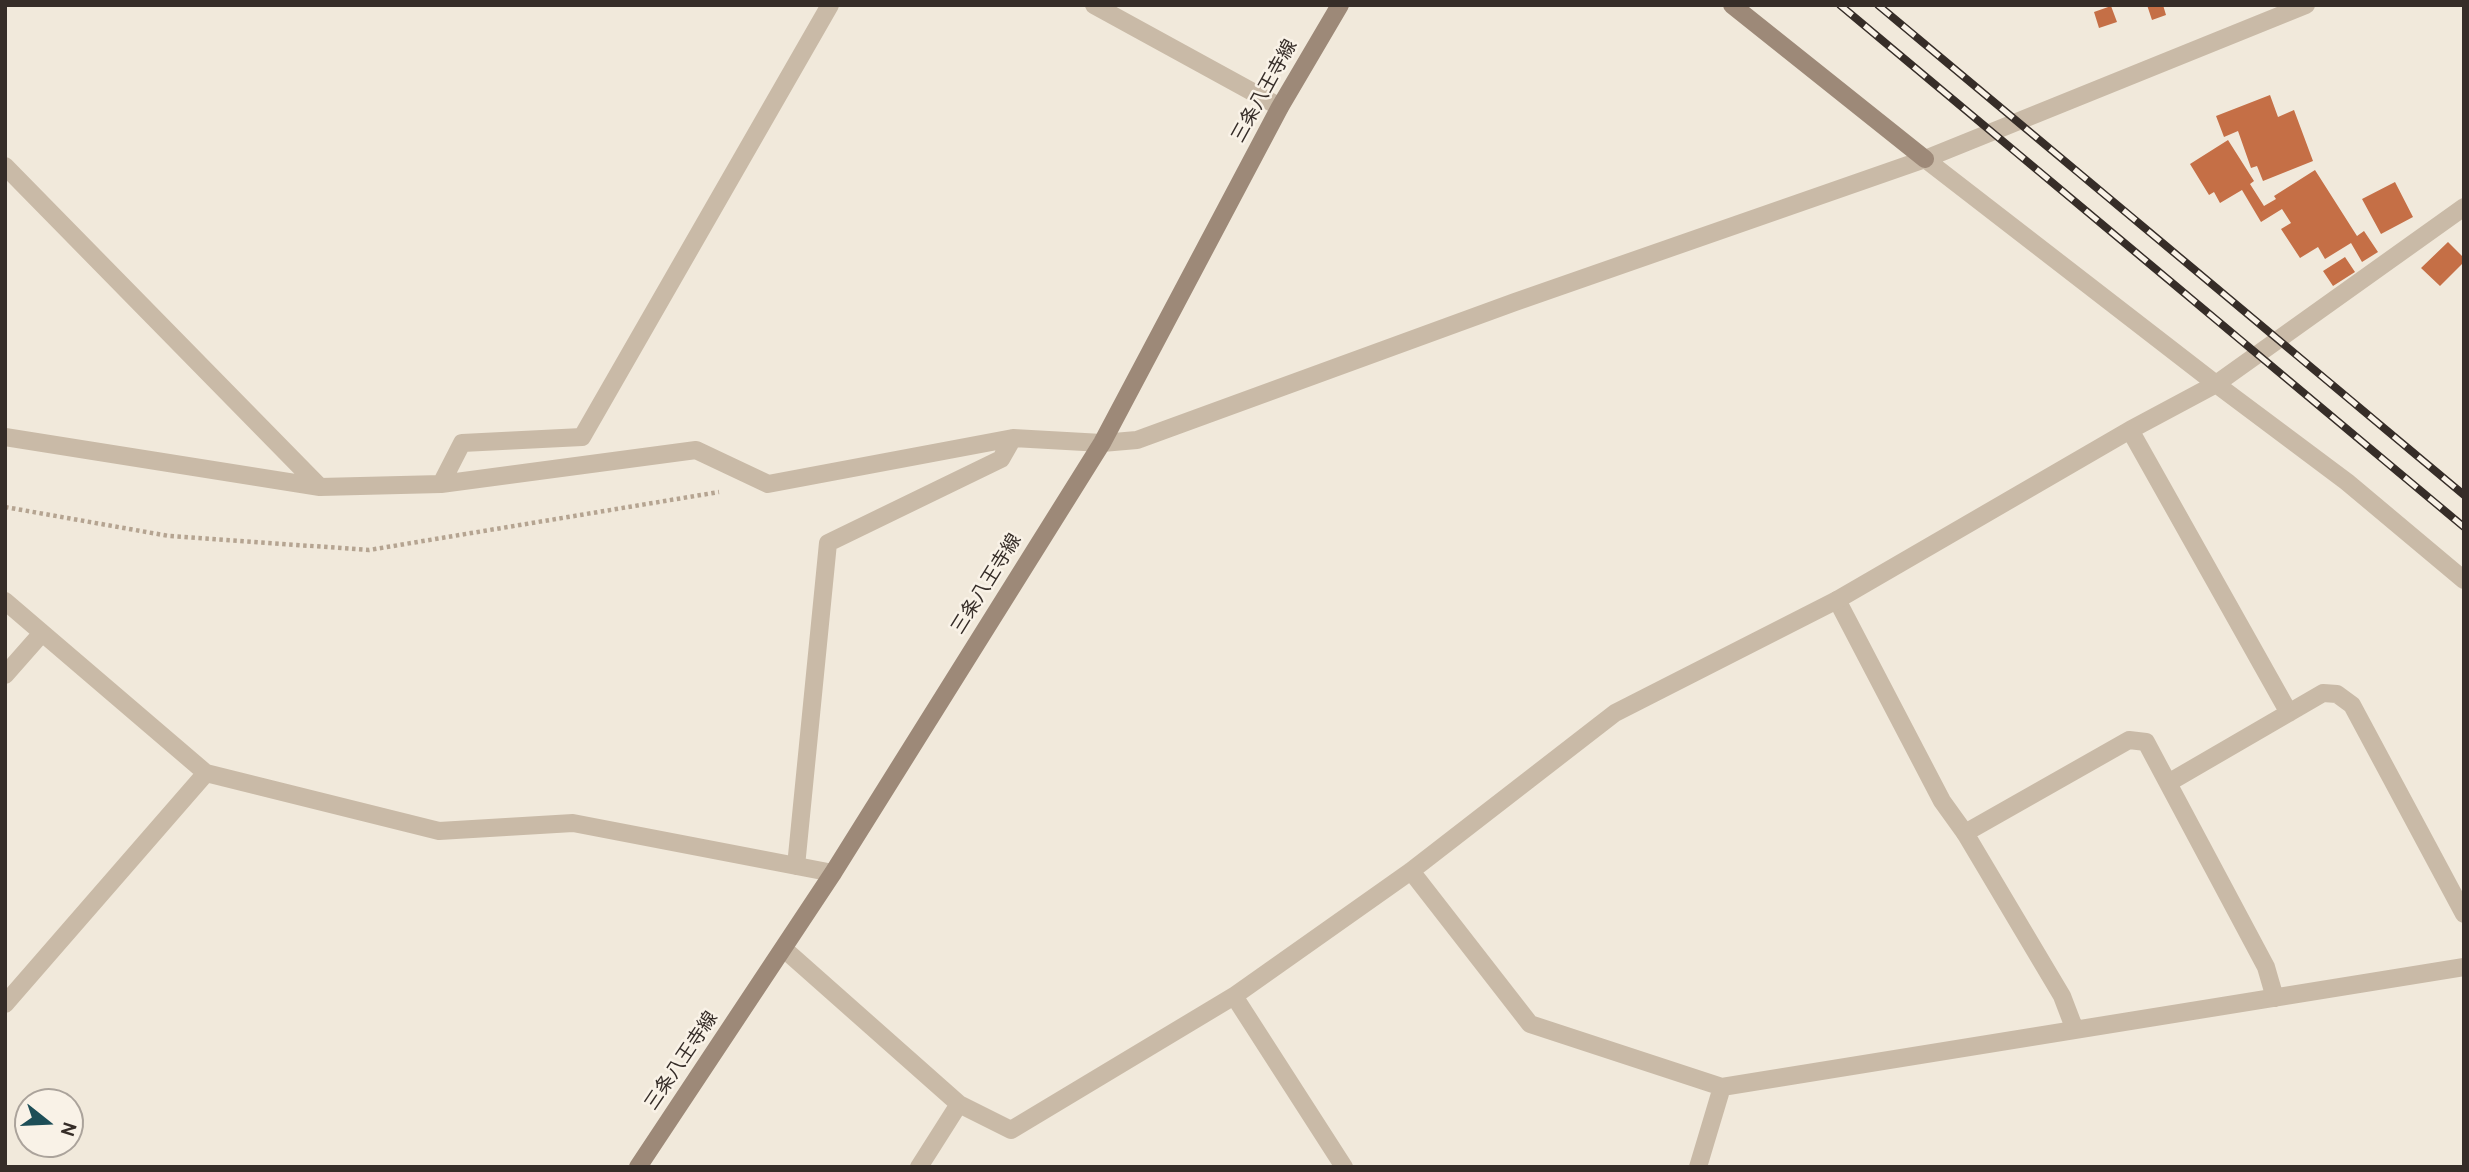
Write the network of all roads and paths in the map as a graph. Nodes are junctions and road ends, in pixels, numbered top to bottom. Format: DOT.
graph roads {
  1 [pos="830,5"];
  2 [pos="1094,5"];
  3 [pos="1340,5"];
  4 [pos="1732,5"];
  5 [pos="2306,5"];
  6 [pos="1280,107"];
  7 [pos="1925,159"];
  8 [pos="5,166"];
  9 [pos="2464,207"];
  10 [pos="2216,384"];
  11 [pos="2130,430"];
  12 [pos="5,437"];
  13 [pos="1013,438"];
  14 [pos="1101,443"];
  15 [pos="441,484"];
  16 [pos="768,484"];
  17 [pos="320,487"];
  18 [pos="5,507"];
  19 [pos="2464,580"];
  20 [pos="1837,600"];
  21 [pos="5,601"];
  22 [pos="42,633"];
  23 [pos="5,675"];
  24 [pos="2289,713"];
  25 [pos="206,773"];
  26 [pos="2168,783"];
  27 [pos="1965,833"];
  28 [pos="796,866"];
  29 [pos="1411,871"];
  30 [pos="833,873"];
  31 [pos="2464,915"];
  32 [pos="784,949"];
  33 [pos="2464,967"];
  34 [pos="1234,996"];
  35 [pos="2275,998"];
  36 [pos="5,1004"];
  37 [pos="2075,1030"];
  38 [pos="1722,1087"];
  39 [pos="959,1104"];
  40 [pos="638,1167"];
  41 [pos="919,1167"];
  42 [pos="1344,1167"];
  43 [pos="1698,1167"];
  1 -- 15 [label="street"];
  2 -- 6 [label="street"];
  3 -- 6 [label="main road, 三条八王寺線"];
  4 -- 7 [label="main road"];
  5 -- 7 [label="street"];
  6 -- 14 [label="main road, 三条八王寺線"];
  7 -- 10 [label="street"];
  7 -- 14 [label="street"];
  8 -- 17 [label="street"];
  9 -- 10 [label="street"];
  10 -- 11 [label="street"];
  10 -- 19 [label="street"];
  11 -- 20 [label="street"];
  11 -- 24 [label="street"];
  12 -- 17 [label="street"];
  13 -- 14 [label="street"];
  13 -- 16 [label="street"];
  13 -- 28 [label="street"];
  14 -- 30 [label="main road, 三条八王寺線"];
  15 -- 16 [label="street"];
  15 -- 17 [label="street"];
  16 -- 18 [label="path"];
  20 -- 27 [label="street"];
  20 -- 29 [label="street"];
  21 -- 22 [label="street"];
  22 -- 23 [label="street"];
  22 -- 25 [label="street"];
  24 -- 26 [label="street"];
  24 -- 31 [label="street"];
  25 -- 28 [label="street"];
  25 -- 36 [label="street"];
  26 -- 27 [label="street"];
  26 -- 35 [label="street"];
  27 -- 37 [label="street"];
  28 -- 30 [label="street"];
  29 -- 34 [label="street"];
  29 -- 38 [label="street"];
  30 -- 32 [label="main road, 三条八王寺線"];
  32 -- 39 [label="street"];
  32 -- 40 [label="main road, 三条八王寺線"];
  33 -- 35 [label="street"];
  34 -- 39 [label="street"];
  34 -- 42 [label="street"];
  35 -- 37 [label="street"];
  37 -- 38 [label="street"];
  38 -- 43 [label="street"];
  39 -- 41 [label="street"];
}
